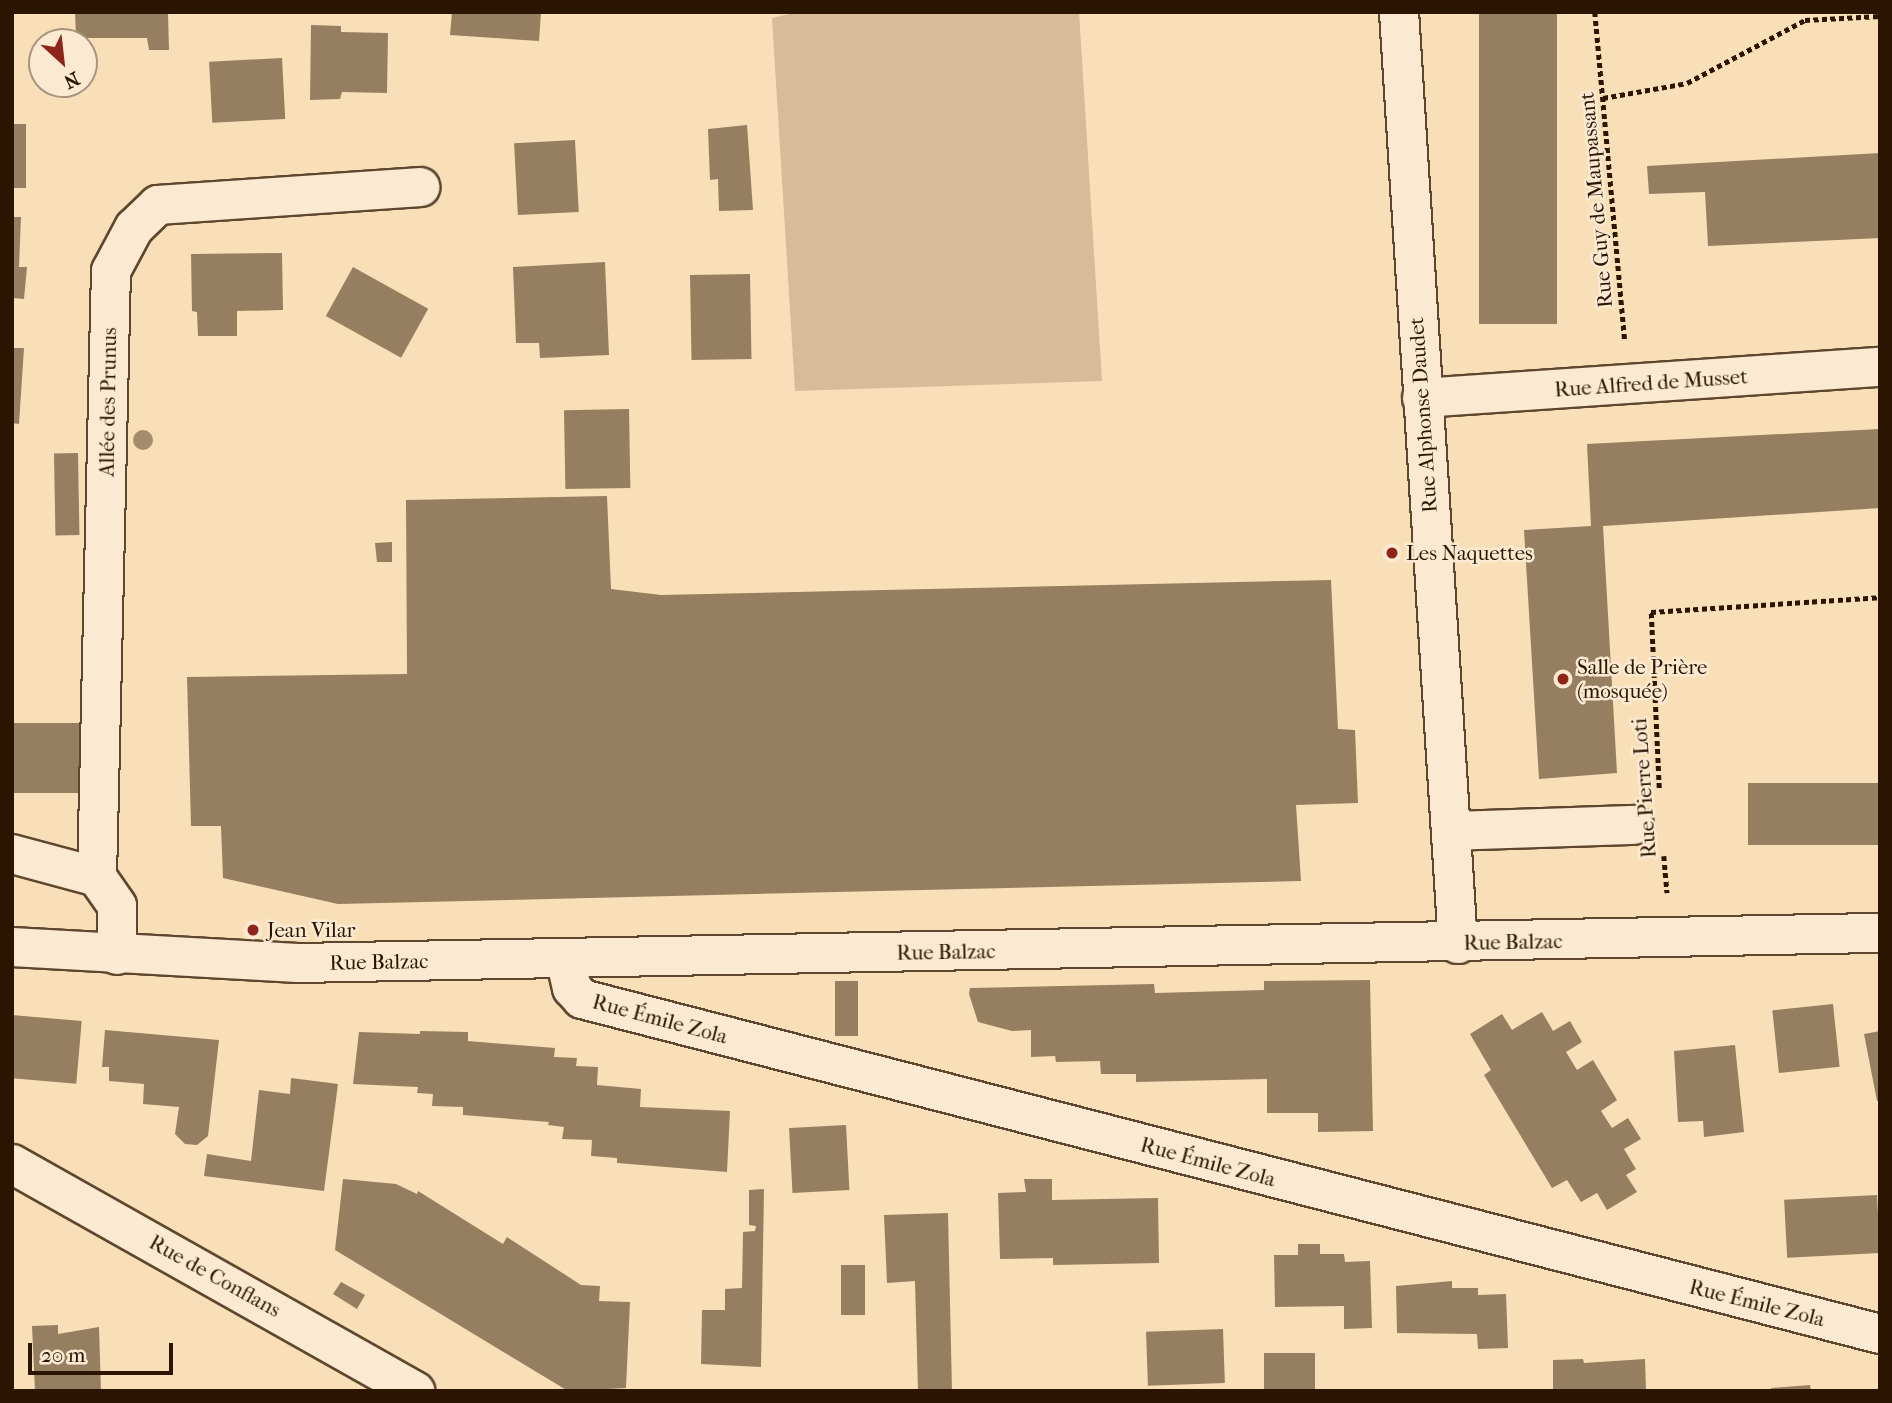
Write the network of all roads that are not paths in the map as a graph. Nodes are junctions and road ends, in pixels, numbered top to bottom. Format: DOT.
graph roads {
  1 [pos="1399,12"];
  2 [pos="420,187"];
  3 [pos="1880,368"];
  4 [pos="1422,398"];
  5 [pos="1634,825"];
  6 [pos="1451,831"];
  7 [pos="12,854"];
  8 [pos="97,877"];
  9 [pos="1880,933"];
  10 [pos="1458,944"];
  11 [pos="12,947"];
  12 [pos="117,955"];
  13 [pos="565,958"];
  14 [pos="12,1164"];
  15 [pos="1880,1334"];
  16 [pos="415,1391"];
  1 -- 4 [label="street, Rue Alphonse Daudet"];
  2 -- 8 [label="street, Allée des Prunus"];
  3 -- 4 [label="street, Rue Alfred de Musset"];
  4 -- 6 [label="street, Rue Alphonse Daudet"];
  5 -- 6 [label="street"];
  6 -- 10 [label="street, Rue Alphonse Daudet"];
  7 -- 8 [label="street"];
  8 -- 12 [label="street"];
  9 -- 10 [label="street, Rue Balzac"];
  10 -- 13 [label="street, Rue Balzac"];
  11 -- 12 [label="street, Rue Balzac"];
  12 -- 13 [label="street, Rue Balzac"];
  13 -- 15 [label="street, Rue Émile Zola"];
  14 -- 16 [label="street, Rue de Conflans"];
}
